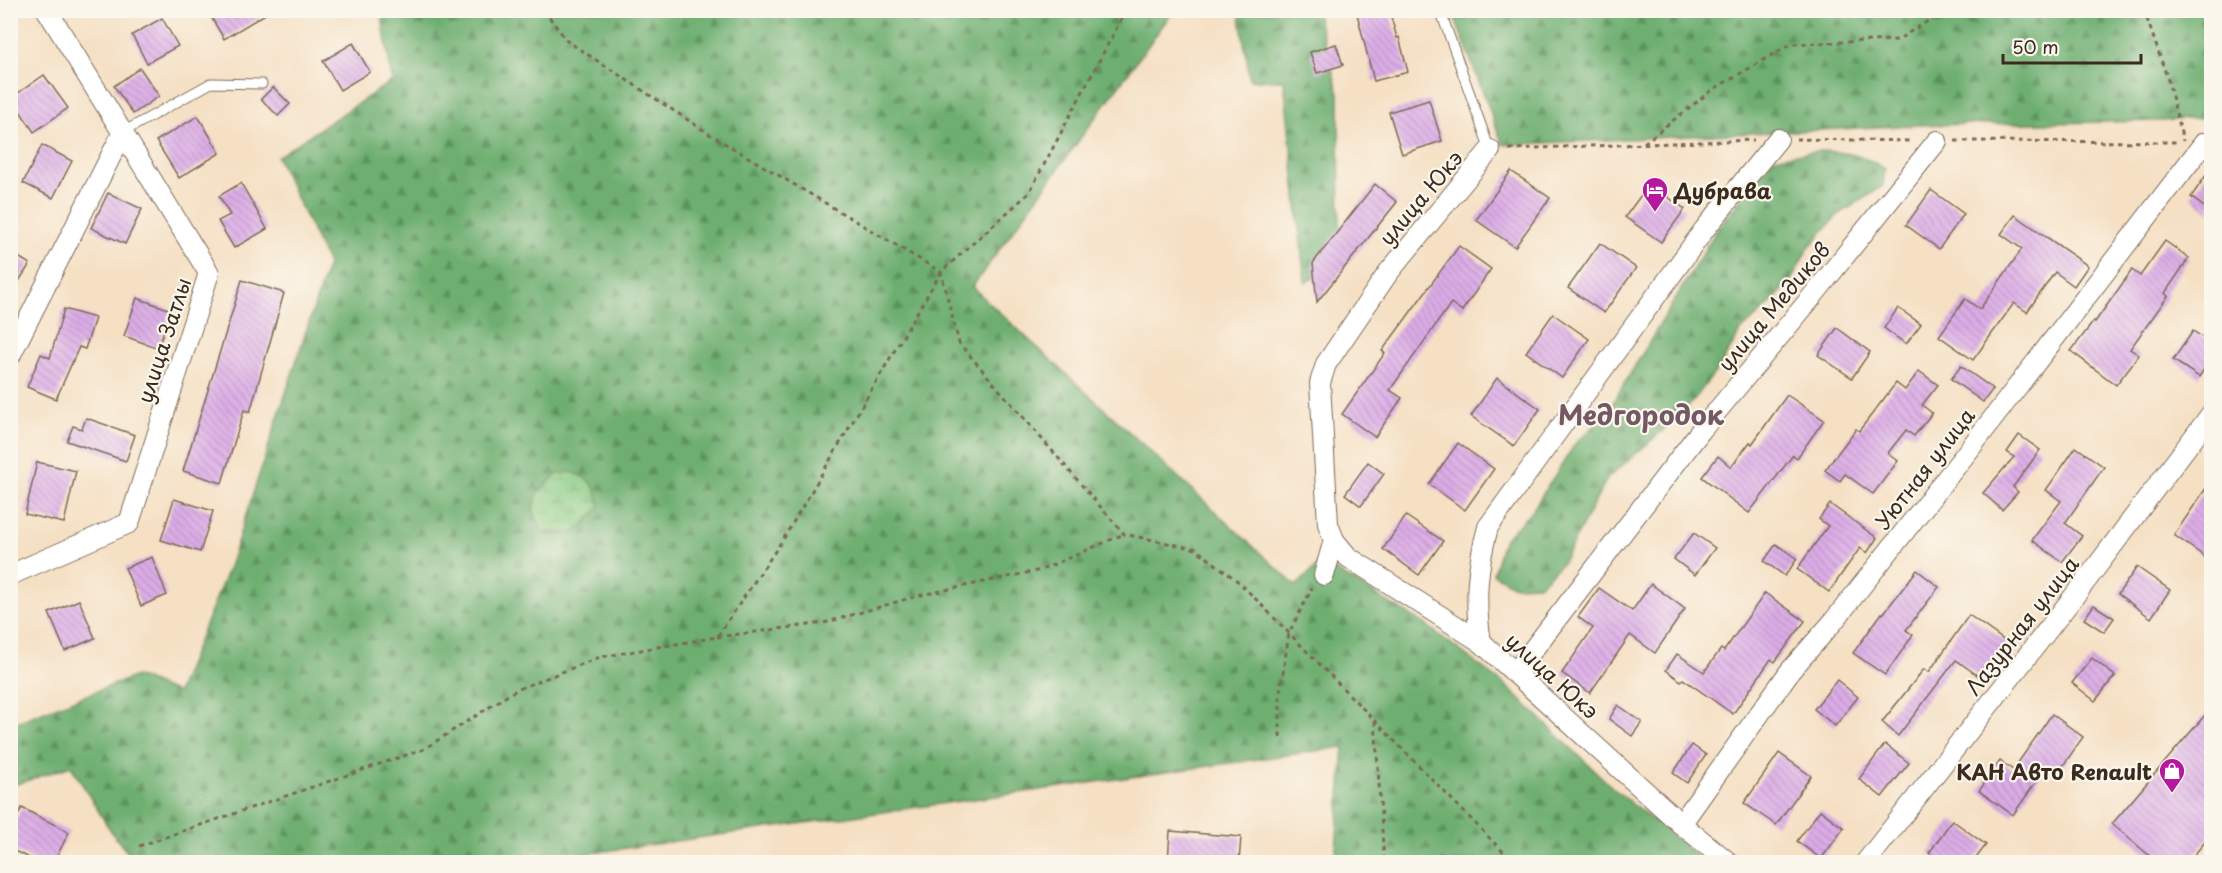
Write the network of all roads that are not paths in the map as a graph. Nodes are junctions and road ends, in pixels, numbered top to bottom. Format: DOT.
graph roads {
  1 [pos="47,10"];
  2 [pos="1440,10"];
  3 [pos="262,84"];
  4 [pos="123,132"];
  5 [pos="1778,139"];
  6 [pos="1936,141"];
  7 [pos="2204,143"];
  8 [pos="1490,150"];
  9 [pos="10,356"];
  10 [pos="2211,414"];
  11 [pos="1334,540"];
  12 [pos="10,575"];
  13 [pos="1324,575"];
  14 [pos="1481,642"];
  15 [pos="1515,673"];
  16 [pos="1681,824"];
  17 [pos="2211,858"];
  18 [pos="1728,862"];
  19 [pos="1866,862"];
  20 [pos="2208,862"];
  1 -- 4 [label="street, улица Затлы"];
  2 -- 8 [label="lane"];
  3 -- 4 [label="lane"];
  4 -- 9 [label="street"];
  4 -- 12 [label="street, улица Затлы"];
  5 -- 14 [label="street"];
  6 -- 15 [label="street, улица Медиков"];
  7 -- 16 [label="street, Уютная улица"];
  8 -- 11 [label="street, улица Юкэ"];
  10 -- 19 [label="street, Лазурная улица"];
  11 -- 13 [label="street, улица Юкэ"];
  11 -- 14 [label="street, улица Юкэ"];
  14 -- 15 [label="street, улица Юкэ"];
  15 -- 16 [label="street, улица Юкэ"];
  16 -- 18 [label="street, улица Юкэ"];
  17 -- 20 [label="lane"];
}
